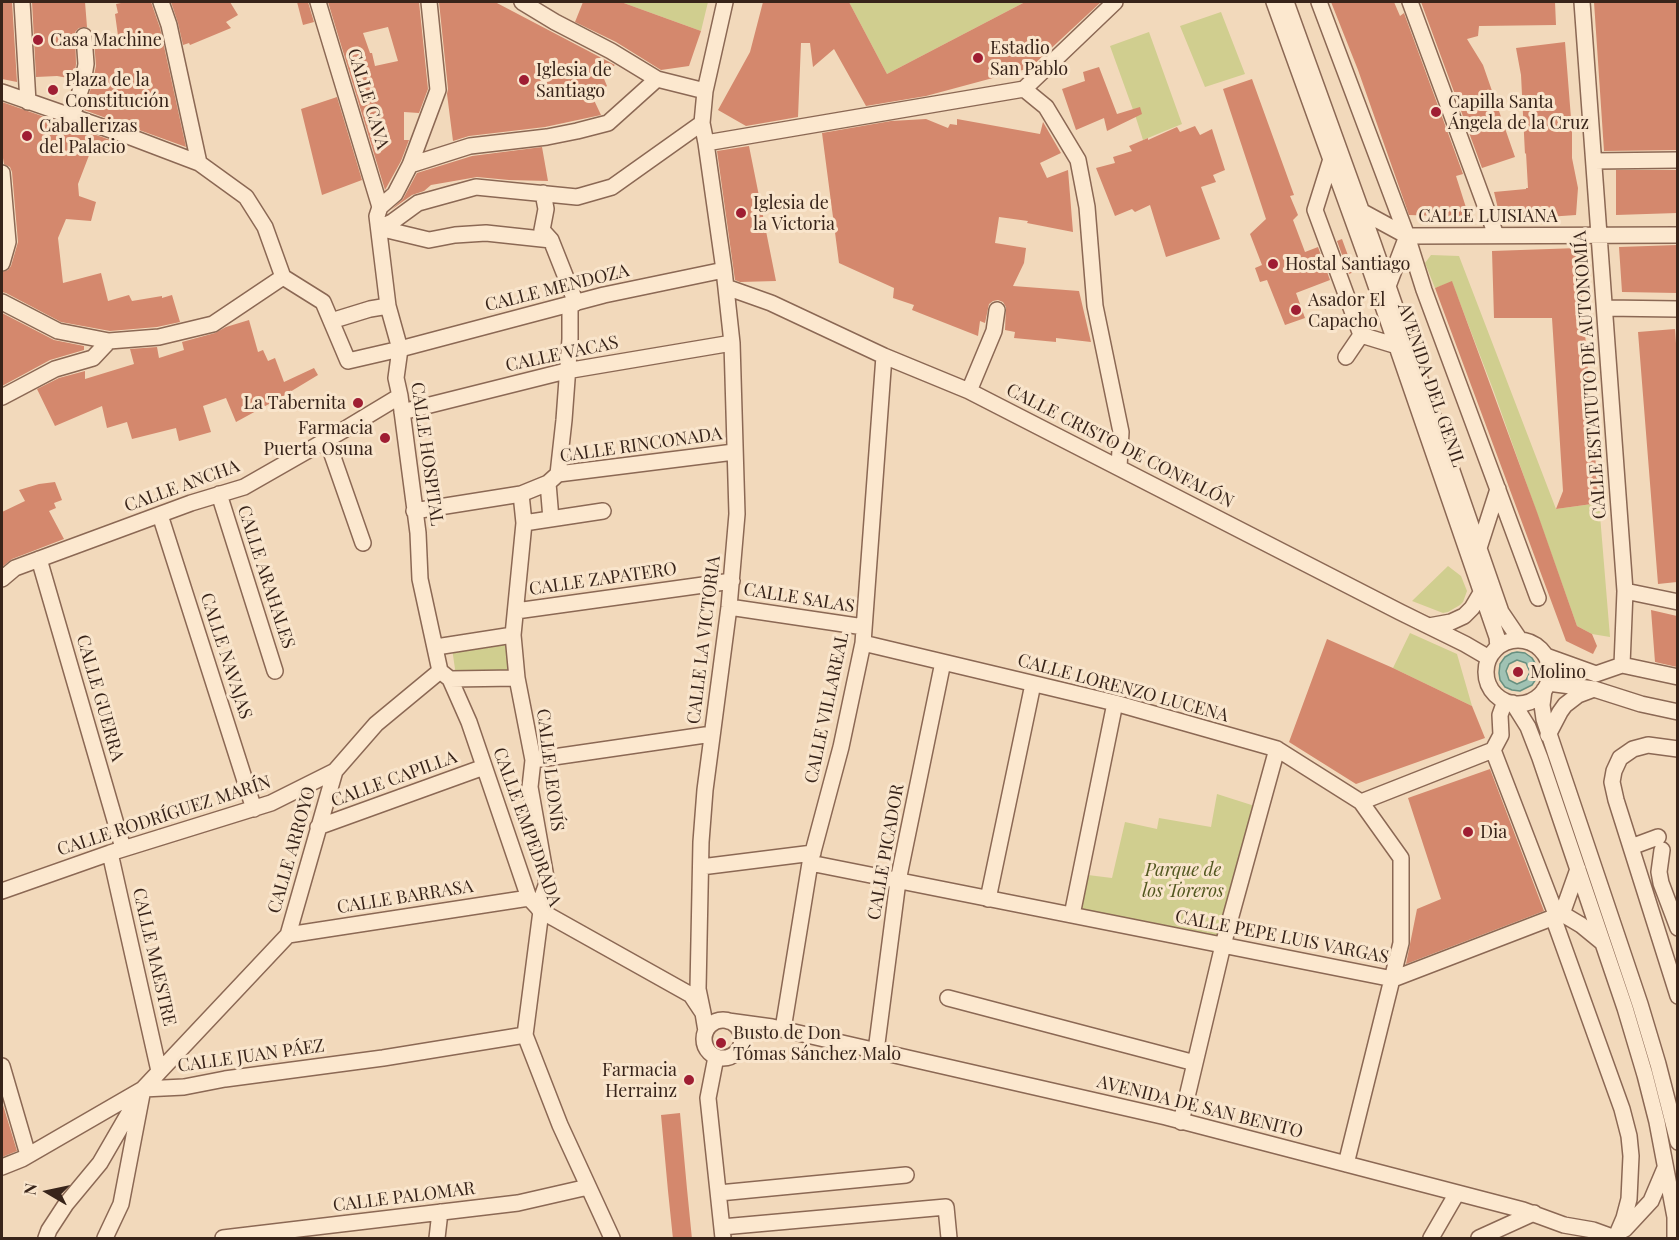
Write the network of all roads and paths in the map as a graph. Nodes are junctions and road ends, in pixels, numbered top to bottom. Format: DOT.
graph roads {
  1 [pos="161,2"];
  2 [pos="318,2"];
  3 [pos="429,2"];
  4 [pos="522,2"];
  5 [pos="725,2"];
  6 [pos="1115,2"];
  7 [pos="1274,2"];
  8 [pos="1286,2"];
  9 [pos="1319,2"];
  10 [pos="1410,2"];
  11 [pos="1582,2"];
  12 [pos="22,7"];
  13 [pos="84,36"];
  14 [pos="657,79"];
  15 [pos="1024,89"];
  16 [pos="2,92"];
  17 [pos="705,92"];
  18 [pos="28,102"];
  19 [pos="72,117"];
  20 [pos="702,123"];
  21 [pos="706,143"];
  22 [pos="1331,159"];
  23 [pos="1677,160"];
  24 [pos="1594,161"];
  25 [pos="199,163"];
  26 [pos="410,165"];
  27 [pos="2,173"];
  28 [pos="543,192"];
  29 [pos="380,207"];
  30 [pos="1361,211"];
  31 [pos="379,228"];
  32 [pos="1496,235"];
  33 [pos="1600,235"];
  34 [pos="1677,235"];
  35 [pos="1407,236"];
  36 [pos="551,240"];
  37 [pos="2,263"];
  38 [pos="724,270"];
  39 [pos="283,278"];
  40 [pos="1388,286"];
  41 [pos="726,287"];
  42 [pos="2,302"];
  43 [pos="573,304"];
  44 [pos="388,306"];
  45 [pos="1605,308"];
  46 [pos="1677,309"];
  47 [pos="997,310"];
  48 [pos="331,321"];
  49 [pos="1361,335"];
  50 [pos="109,341"];
  51 [pos="732,343"];
  52 [pos="1397,346"];
  53 [pos="400,349"];
  54 [pos="884,356"];
  55 [pos="1346,357"];
  56 [pos="566,371"];
  57 [pos="969,391"];
  58 [pos="400,396"];
  59 [pos="2,397"];
  60 [pos="402,412"];
  61 [pos="327,440"];
  62 [pos="734,452"];
  63 [pos="1119,467"];
  64 [pos="553,478"];
  65 [pos="1498,489"];
  66 [pos="219,494"];
  67 [pos="521,494"];
  68 [pos="414,511"];
  69 [pos="603,511"];
  70 [pos="160,515"];
  71 [pos="551,519"];
  72 [pos="524,523"];
  73 [pos="363,543"];
  74 [pos="1479,548"];
  75 [pos="39,559"];
  76 [pos="2,579"];
  77 [pos="732,581"];
  78 [pos="1482,591"];
  79 [pos="1625,591"];
  80 [pos="1538,598"];
  81 [pos="1677,602"];
  82 [pos="729,607"];
  83 [pos="516,611"];
  84 [pos="1429,626"];
  85 [pos="864,627"];
  86 [pos="513,635"];
  87 [pos="1520,640"];
  88 [pos="863,643"];
  89 [pos="436,647"];
  90 [pos="1493,652"];
  91 [pos="1547,657"];
  92 [pos="943,662"];
  93 [pos="1622,665"];
  94 [pos="275,671"];
  95 [pos="445,675"];
  96 [pos="1677,677"];
  97 [pos="517,678"];
  98 [pos="1033,684"];
  99 [pos="1546,686"];
  100 [pos="1594,689"];
  101 [pos="1509,702"];
  102 [pos="1115,703"];
  103 [pos="1677,712"];
  104 [pos="712,734"];
  105 [pos="1548,735"];
  106 [pos="1277,749"];
  107 [pos="1677,749"];
  108 [pos="1493,750"];
  109 [pos="533,760"];
  110 [pos="484,767"];
  111 [pos="335,771"];
  112 [pos="1360,802"];
  113 [pos="254,809"];
  114 [pos="318,827"];
  115 [pos="1631,847"];
  116 [pos="117,851"];
  117 [pos="811,858"];
  118 [pos="701,867"];
  119 [pos="1578,869"];
  120 [pos="898,881"];
  121 [pos="2,891"];
  122 [pos="988,899"];
  123 [pos="536,906"];
  124 [pos="1072,915"];
  125 [pos="1558,915"];
  126 [pos="1677,928"];
  127 [pos="288,935"];
  128 [pos="1603,943"];
  129 [pos="1223,945"];
  130 [pos="1393,979"];
  131 [pos="1677,996"];
  132 [pos="948,998"];
  133 [pos="703,1013"];
  134 [pos="728,1021"];
  135 [pos="777,1028"];
  136 [pos="706,1031"];
  137 [pos="525,1035"];
  138 [pos="742,1041"];
  139 [pos="876,1051"];
  140 [pos="716,1057"];
  141 [pos="1195,1063"];
  142 [pos="2,1066"];
  143 [pos="159,1071"];
  144 [pos="143,1089"];
  145 [pos="1181,1122"];
  146 [pos="1677,1142"];
  147 [pos="28,1155"];
  148 [pos="1346,1164"];
  149 [pos="2,1167"];
  150 [pos="1665,1168"];
  151 [pos="906,1175"];
  152 [pos="588,1187"];
  153 [pos="719,1193"];
  154 [pos="1457,1193"];
  155 [pos="440,1212"];
  156 [pos="1534,1214"];
  157 [pos="353,1222"];
  158 [pos="1564,1225"];
  159 [pos="723,1233"];
  160 [pos="1614,1236"];
  161 [pos="46,1239"];
  162 [pos="105,1239"];
  163 [pos="223,1239"];
  164 [pos="352,1239"];
  165 [pos="437,1239"];
  166 [pos="612,1239"];
  167 [pos="949,1239"];
  168 [pos="1431,1239"];
  169 [pos="1479,1239"];
  170 [pos="1588,1239"];
  171 [pos="1675,1239"];
  1 -- 25 [label="street"];
  2 -- 29 [label="street, CALLE CAVA"];
  3 -- 26 [label="street"];
  4 -- 14 [label="street"];
  5 -- 17 [label="street, CALLE LA VICTORIA"];
  6 -- 15 [label="street"];
  7 -- 22 [label="street, AVENIDA DEL GENIL"];
  8 -- 30 [label="street, AVENIDA DEL GENIL"];
  9 -- 35 [label="street, AVENIDA DEL GENIL"];
  10 -- 32 [label="street"];
  11 -- 24 [label="street, CALLE ESTATUTO DE AUTONOMÍA"];
  12 -- 18 [label="street"];
  13 -- 19 [label="street"];
  14 -- 17 [label="street"];
  14 -- 26 [label="street"];
  15 -- 21 [label="street"];
  15 -- 63 [label="street"];
  16 -- 18 [label="street"];
  17 -- 20 [label="street, CALLE LA VICTORIA"];
  18 -- 19 [label="street"];
  19 -- 25 [label="street"];
  20 -- 21 [label="street, CALLE LA VICTORIA"];
  20 -- 28 [label="street"];
  21 -- 38 [label="street, CALLE LA VICTORIA"];
  22 -- 49 [label="street"];
  22 -- 52 [label="street, AVENIDA DEL GENIL"];
  23 -- 24 [label="street"];
  24 -- 33 [label="street, CALLE ESTATUTO DE AUTONOMÍA"];
  25 -- 39 [label="street"];
  26 -- 29 [label="street"];
  27 -- 37 [label="street"];
  28 -- 31 [label="street"];
  28 -- 36 [label="street"];
  29 -- 31 [label="street, CALLE HOSPITAL"];
  30 -- 35 [label="street, CALLE LUISIANA"];
  30 -- 40 [label="street, AVENIDA DEL GENIL"];
  31 -- 36 [label="street"];
  31 -- 44 [label="street, CALLE HOSPITAL"];
  32 -- 33 [label="street, CALLE LUISIANA"];
  32 -- 35 [label="street, CALLE LUISIANA"];
  33 -- 34 [label="street, CALLE LUISIANA"];
  33 -- 45 [label="street, CALLE ESTATUTO DE AUTONOMÍA"];
  35 -- 40 [label="street, CALLE LUISIANA"];
  35 -- 65 [label="street, AVENIDA DEL GENIL"];
  36 -- 43 [label="street"];
  38 -- 41 [label="street, CALLE LA VICTORIA"];
  38 -- 43 [label="street, CALLE MENDOZA"];
  39 -- 48 [label="street"];
  39 -- 50 [label="street"];
  40 -- 74 [label="street, AVENIDA DEL GENIL"];
  41 -- 51 [label="street, CALLE LA VICTORIA"];
  41 -- 54 [label="street, CALLE CRISTO DE CONFALÓN"];
  42 -- 50 [label="street"];
  43 -- 53 [label="street, CALLE MENDOZA"];
  43 -- 56 [label="street"];
  44 -- 48 [label="street"];
  44 -- 53 [label="street, CALLE HOSPITAL"];
  45 -- 46 [label="street"];
  45 -- 79 [label="street, CALLE ESTATUTO DE AUTONOMÍA"];
  47 -- 57 [label="street"];
  48 -- 53 [label="street, CALLE MENDOZA"];
  49 -- 52 [label="street"];
  49 -- 55 [label="street"];
  50 -- 59 [label="street"];
  51 -- 56 [label="street, CALLE VACAS"];
  51 -- 62 [label="street, CALLE LA VICTORIA"];
  52 -- 78 [label="street, AVENIDA DEL GENIL"];
  53 -- 58 [label="street, CALLE HOSPITAL"];
  54 -- 57 [label="street, CALLE CRISTO DE CONFALÓN"];
  54 -- 85 [label="street, CALLE VILLAREAL"];
  56 -- 60 [label="street, CALLE VACAS"];
  56 -- 64 [label="street"];
  57 -- 63 [label="street, CALLE CRISTO DE CONFALÓN"];
  58 -- 60 [label="street, CALLE HOSPITAL"];
  58 -- 61 [label="street, CALLE ANCHA"];
  60 -- 68 [label="street, CALLE HOSPITAL"];
  61 -- 66 [label="street, CALLE ANCHA"];
  61 -- 73 [label="street"];
  62 -- 64 [label="street, CALLE RINCONADA"];
  62 -- 77 [label="street, CALLE LA VICTORIA"];
  63 -- 84 [label="street, CALLE CRISTO DE CONFALÓN"];
  64 -- 67 [label="street, CALLE RINCONADA"];
  64 -- 71 [label="street"];
  65 -- 74 [label="street"];
  65 -- 80 [label="street, AVENIDA DEL GENIL"];
  66 -- 70 [label="street, CALLE ANCHA"];
  66 -- 94 [label="street, CALLE ARAHALES"];
  67 -- 68 [label="street, CALLE RINCONADA"];
  67 -- 72 [label="street, CALLE LEONÍS"];
  68 -- 89 [label="street, CALLE HOSPITAL"];
  69 -- 71 [label="street"];
  70 -- 75 [label="street, CALLE ANCHA"];
  70 -- 113 [label="street, CALLE NAVAJAS"];
  71 -- 72 [label="street"];
  72 -- 83 [label="street, CALLE LEONÍS"];
  74 -- 87 [label="street, AVENIDA DEL GENIL"];
  75 -- 76 [label="street, CALLE ANCHA"];
  75 -- 116 [label="street, CALLE GUERRA"];
  77 -- 82 [label="street, CALLE LA VICTORIA"];
  77 -- 83 [label="street, CALLE ZAPATERO"];
  78 -- 84 [label="street"];
  78 -- 90 [label="street, AVENIDA DEL GENIL"];
  79 -- 81 [label="street"];
  79 -- 93 [label="street, CALLE ESTATUTO DE AUTONOMÍA"];
  82 -- 85 [label="street, CALLE SALAS"];
  82 -- 104 [label="street, CALLE LA VICTORIA"];
  83 -- 86 [label="street, CALLE LEONÍS"];
  84 -- 90 [label="street, CALLE CRISTO DE CONFALÓN"];
  85 -- 88 [label="street, CALLE VILLAREAL"];
  86 -- 89 [label="street"];
  86 -- 97 [label="street, CALLE LEONÍS"];
  87 -- 90 [label="street"];
  87 -- 91 [label="street"];
  88 -- 92 [label="street, CALLE LORENZO LUCENA"];
  88 -- 117 [label="street, CALLE VILLAREAL"];
  89 -- 95 [label="street, CALLE HOSPITAL"];
  90 -- 101 [label="street"];
  91 -- 93 [label="street"];
  91 -- 99 [label="street"];
  91 -- 100 [label="street"];
  92 -- 98 [label="street, CALLE LORENZO LUCENA"];
  92 -- 120 [label="street, CALLE PICADOR"];
  93 -- 96 [label="street"];
  95 -- 97 [label="street"];
  95 -- 110 [label="street, CALLE EMPEDRADA"];
  95 -- 111 [label="street, CALLE ARROYO"];
  97 -- 109 [label="street, CALLE LEONÍS"];
  98 -- 102 [label="street, CALLE LORENZO LUCENA"];
  98 -- 122 [label="street"];
  99 -- 100 [label="street"];
  99 -- 101 [label="street"];
  99 -- 105 [label="street"];
  100 -- 103 [label="street"];
  100 -- 105 [label="street"];
  101 -- 108 [label="street"];
  101 -- 119 [label="street"];
  102 -- 106 [label="street, CALLE LORENZO LUCENA"];
  102 -- 124 [label="street"];
  104 -- 109 [label="street"];
  104 -- 118 [label="street, CALLE LA VICTORIA"];
  105 -- 146 [label="street"];
  106 -- 112 [label="street, CALLE LORENZO LUCENA"];
  106 -- 129 [label="street"];
  107 -- 115 [label="street"];
  108 -- 112 [label="street"];
  108 -- 125 [label="street"];
  109 -- 123 [label="street, CALLE LEONÍS"];
  110 -- 114 [label="street, CALLE CAPILLA"];
  110 -- 123 [label="street, CALLE EMPEDRADA"];
  111 -- 113 [label="street, CALLE RODRÍGUEZ MARÍN"];
  111 -- 114 [label="street, CALLE ARROYO"];
  112 -- 130 [label="street"];
  113 -- 116 [label="street, CALLE RODRÍGUEZ MARÍN"];
  114 -- 127 [label="street, CALLE ARROYO"];
  115 -- 126 [label="street"];
  115 -- 131 [label="street"];
  116 -- 121 [label="street, CALLE RODRÍGUEZ MARÍN"];
  116 -- 143 [label="street, CALLE MAESTRE"];
  117 -- 118 [label="street, CALLE PEPE LUIS VARGAS"];
  117 -- 120 [label="street, CALLE PEPE LUIS VARGAS"];
  117 -- 135 [label="street, CALLE VILLAREAL"];
  118 -- 133 [label="street, CALLE LA VICTORIA"];
  119 -- 125 [label="street"];
  119 -- 128 [label="street"];
  120 -- 122 [label="street, CALLE PEPE LUIS VARGAS"];
  120 -- 139 [label="street, CALLE PICADOR"];
  122 -- 124 [label="street, CALLE PEPE LUIS VARGAS"];
  123 -- 127 [label="street, CALLE BARRASA"];
  123 -- 133 [label="street"];
  123 -- 137 [label="street, CALLE EMPEDRADA"];
  124 -- 129 [label="street, CALLE PEPE LUIS VARGAS"];
  125 -- 128 [label="street"];
  125 -- 130 [label="street, CALLE PEPE LUIS VARGAS"];
  125 -- 160 [label="street"];
  127 -- 143 [label="street, CALLE ARROYO"];
  128 -- 150 [label="street"];
  129 -- 130 [label="street, CALLE PEPE LUIS VARGAS"];
  129 -- 141 [label="street"];
  130 -- 148 [label="street"];
  132 -- 141 [label="street"];
  133 -- 136 [label="street, CALLE LA VICTORIA"];
  134 -- 135 [label="street, AVENIDA DE SAN BENITO"];
  134 -- 136 [label="street"];
  134 -- 138 [label="street"];
  135 -- 138 [label="street"];
  135 -- 139 [label="street, AVENIDA DE SAN BENITO"];
  136 -- 140 [label="street"];
  137 -- 144 [label="street, CALLE JUAN PÁEZ"];
  137 -- 152 [label="street, CALLE EMPEDRADA"];
  138 -- 140 [label="street"];
  139 -- 145 [label="street, AVENIDA DE SAN BENITO"];
  140 -- 153 [label="street"];
  141 -- 145 [label="street"];
  142 -- 147 [label="street"];
  143 -- 144 [label="street, CALLE ARROYO"];
  144 -- 147 [label="street, CALLE JUAN PÁEZ"];
  144 -- 161 [label="street"];
  144 -- 162 [label="street"];
  145 -- 148 [label="street, AVENIDA DE SAN BENITO"];
  147 -- 149 [label="street, CALLE JUAN PÁEZ"];
  148 -- 154 [label="street, AVENIDA DE SAN BENITO"];
  150 -- 160 [label="street"];
  150 -- 171 [label="street"];
  151 -- 153 [label="street"];
  152 -- 155 [label="street, CALLE PALOMAR"];
  152 -- 166 [label="street, CALLE EMPEDRADA"];
  153 -- 159 [label="street"];
  154 -- 156 [label="street, AVENIDA DE SAN BENITO"];
  154 -- 168 [label="street"];
  155 -- 157 [label="street, CALLE PALOMAR"];
  155 -- 165 [label="street"];
  156 -- 158 [label="street, AVENIDA DE SAN BENITO"];
  156 -- 169 [label="street"];
  157 -- 163 [label="street, CALLE PALOMAR"];
  157 -- 164 [label="street"];
  158 -- 160 [label="street, AVENIDA DE SAN BENITO"];
  158 -- 170 [label="street"];
  159 -- 167 [label="street"];
}
